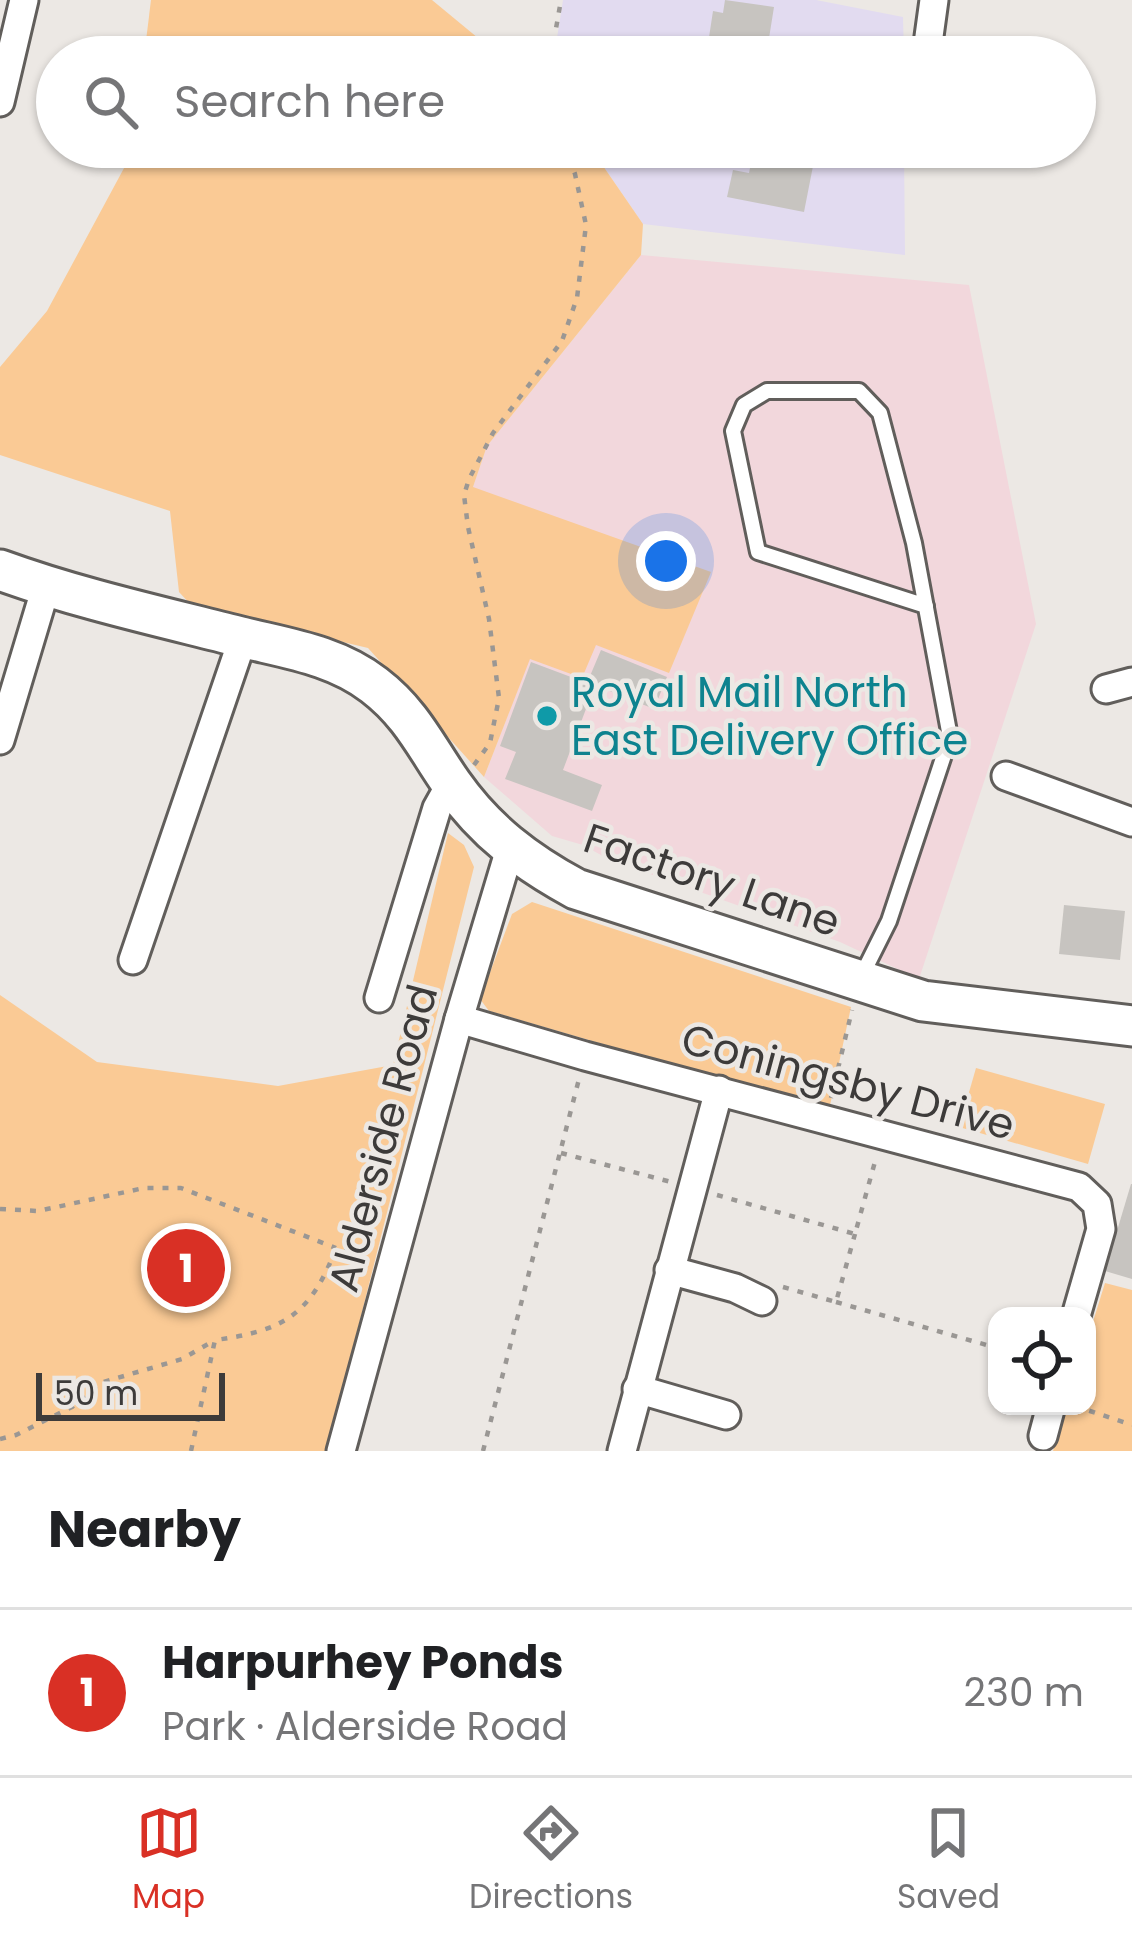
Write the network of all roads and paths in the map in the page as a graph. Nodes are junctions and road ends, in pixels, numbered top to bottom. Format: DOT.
graph roads {
  1 [pos="24,0"];
  2 [pos="561,0"];
  3 [pos="934,0"];
  4 [pos="555,36"];
  5 [pos="929,36"];
  6 [pos="0,102"];
  7 [pos="572,168"];
  8 [pos="0,570"];
  9 [pos="46,586"];
  10 [pos="926,606"];
  11 [pos="243,638"];
  12 [pos="0,740"];
  13 [pos="1006,776"];
  14 [pos="452,783"];
  15 [pos="1132,822"];
  16 [pos="510,849"];
  17 [pos="133,960"];
  18 [pos="857,990"];
  19 [pos="379,998"];
  20 [pos="459,1019"];
  21 [pos="1132,1026"];
  22 [pos="585,1056"];
  23 [pos="719,1090"];
  24 [pos="826,1119"];
  25 [pos="903,1131"];
  26 [pos="561,1153"];
  27 [pos="692,1188"];
  28 [pos="0,1209"];
  29 [pos="855,1234"];
  30 [pos="336,1248"];
  31 [pos="392,1264"];
  32 [pos="669,1270"];
  33 [pos="762,1301"];
  34 [pos="836,1302"];
  35 [pos="1079,1307"];
  36 [pos="215,1340"];
  37 [pos="988,1345"];
  38 [pos="637,1389"];
  39 [pos="1096,1413"];
  40 [pos="726,1414"];
  41 [pos="1049,1415"];
  42 [pos="1132,1425"];
  43 [pos="1043,1436"];
  44 [pos="0,1439"];
  45 [pos="191,1451"];
  46 [pos="341,1451"];
  47 [pos="483,1451"];
  48 [pos="622,1451"];
  1 -- 6 [label="street"];
  2 -- 4 [label="path"];
  3 -- 5 [label="street"];
  7 -- 14 [label="path"];
  8 -- 9 [label="street, Factory Lane"];
  9 -- 11 [label="street, Factory Lane"];
  9 -- 12 [label="street"];
  10 -- 10 [label="lane"];
  10 -- 18 [label="lane"];
  11 -- 14 [label="street, Factory Lane"];
  11 -- 17 [label="street"];
  13 -- 15 [label="street"];
  14 -- 16 [label="street, Factory Lane"];
  14 -- 19 [label="street"];
  16 -- 18 [label="street, Factory Lane"];
  16 -- 20 [label="street, Alderside Road"];
  18 -- 21 [label="street, Factory Lane"];
  18 -- 24 [label="path"];
  20 -- 22 [label="street, Coningsby Drive"];
  20 -- 31 [label="street, Alderside Road"];
  22 -- 23 [label="street, Coningsby Drive"];
  22 -- 26 [label="path"];
  23 -- 24 [label="street, Coningsby Drive"];
  23 -- 27 [label="street"];
  24 -- 25 [label="street, Coningsby Drive"];
  25 -- 29 [label="path"];
  25 -- 35 [label="street, Coningsby Drive"];
  26 -- 27 [label="path"];
  26 -- 47 [label="path"];
  27 -- 29 [label="path"];
  27 -- 32 [label="street"];
  28 -- 30 [label="path"];
  29 -- 34 [label="path"];
  30 -- 31 [label="path"];
  30 -- 36 [label="path"];
  31 -- 46 [label="street, Alderside Road"];
  32 -- 33 [label="street"];
  32 -- 38 [label="street"];
  33 -- 34 [label="path"];
  34 -- 37 [label="path"];
  36 -- 44 [label="path"];
  36 -- 45 [label="path"];
  38 -- 40 [label="street"];
  38 -- 48 [label="street"];
  39 -- 42 [label="path"];
  41 -- 43 [label="street"];
}
